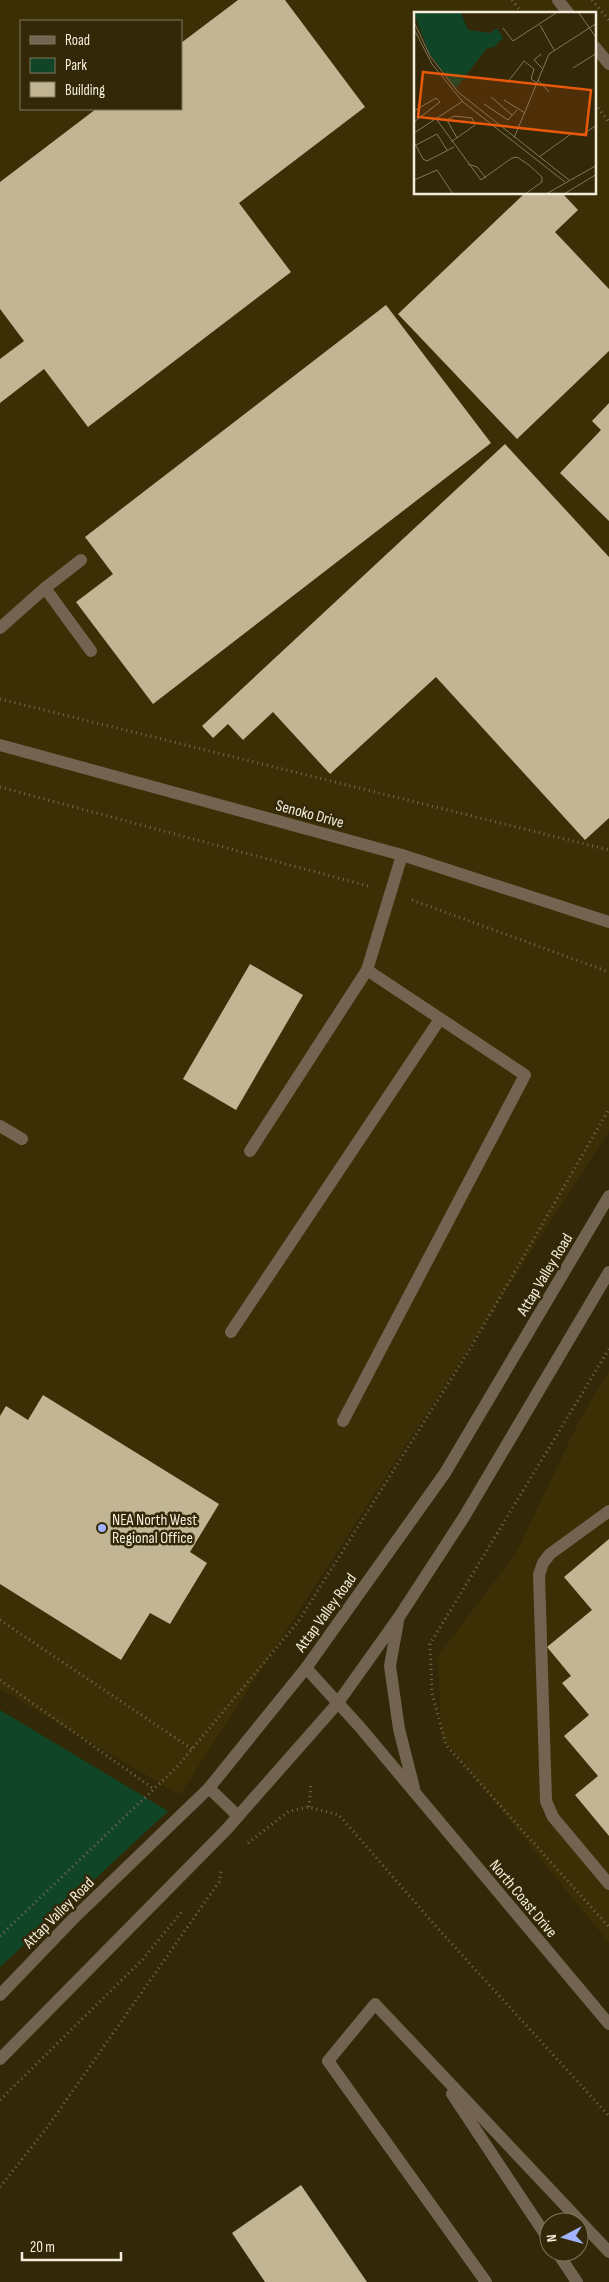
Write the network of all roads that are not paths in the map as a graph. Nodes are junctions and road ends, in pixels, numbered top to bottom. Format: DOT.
graph roads {
  1 [pos="558,0"];
  2 [pos="567,12"];
  3 [pos="596,48"];
  4 [pos="609,64"];
  5 [pos="81,560"];
  6 [pos="45,588"];
  7 [pos="0,628"];
  8 [pos="91,651"];
  9 [pos="0,745"];
  10 [pos="402,855"];
  11 [pos="609,922"];
  12 [pos="367,970"];
  13 [pos="440,1019"];
  14 [pos="0,1126"];
  15 [pos="22,1139"];
  16 [pos="250,1150"];
  17 [pos="609,1196"];
  18 [pos="609,1272"];
  19 [pos="231,1332"];
  20 [pos="343,1421"];
  21 [pos="609,1510"];
  22 [pos="399,1617"];
  23 [pos="306,1668"];
  24 [pos="337,1704"];
  25 [pos="209,1788"];
  26 [pos="415,1792"];
  27 [pos="238,1816"];
  28 [pos="609,1884"];
  29 [pos="0,1995"];
  30 [pos="609,2024"];
  31 [pos="0,2059"];
  32 [pos="432,2065"];
  33 [pos="539,2225"];
  34 [pos="609,2252"];
  35 [pos="564,2262"];
  36 [pos="486,2282"];
  37 [pos="577,2282"];
  1 -- 2 [label="street"];
  3 -- 4 [label="street"];
  5 -- 6 [label="street"];
  6 -- 7 [label="street"];
  6 -- 8 [label="street"];
  9 -- 10 [label="street, Senoko Drive"];
  10 -- 11 [label="street, Senoko Drive"];
  10 -- 12 [label="street"];
  12 -- 13 [label="street"];
  12 -- 16 [label="street"];
  13 -- 19 [label="street"];
  13 -- 20 [label="street"];
  14 -- 15 [label="street"];
  17 -- 23 [label="street, Attap Valley Road"];
  18 -- 22 [label="street"];
  21 -- 28 [label="street"];
  22 -- 24 [label="street"];
  22 -- 26 [label="street, North Coast Drive"];
  23 -- 24 [label="street, North Coast Drive"];
  23 -- 25 [label="street, Attap Valley Road"];
  24 -- 26 [label="street, North Coast Drive"];
  24 -- 27 [label="street"];
  25 -- 27 [label="street"];
  25 -- 29 [label="street, Attap Valley Road"];
  26 -- 30 [label="street, North Coast Drive"];
  27 -- 31 [label="street"];
  32 -- 33 [label="street"];
  32 -- 34 [label="street"];
  32 -- 36 [label="street"];
  35 -- 37 [label="street"];
}
